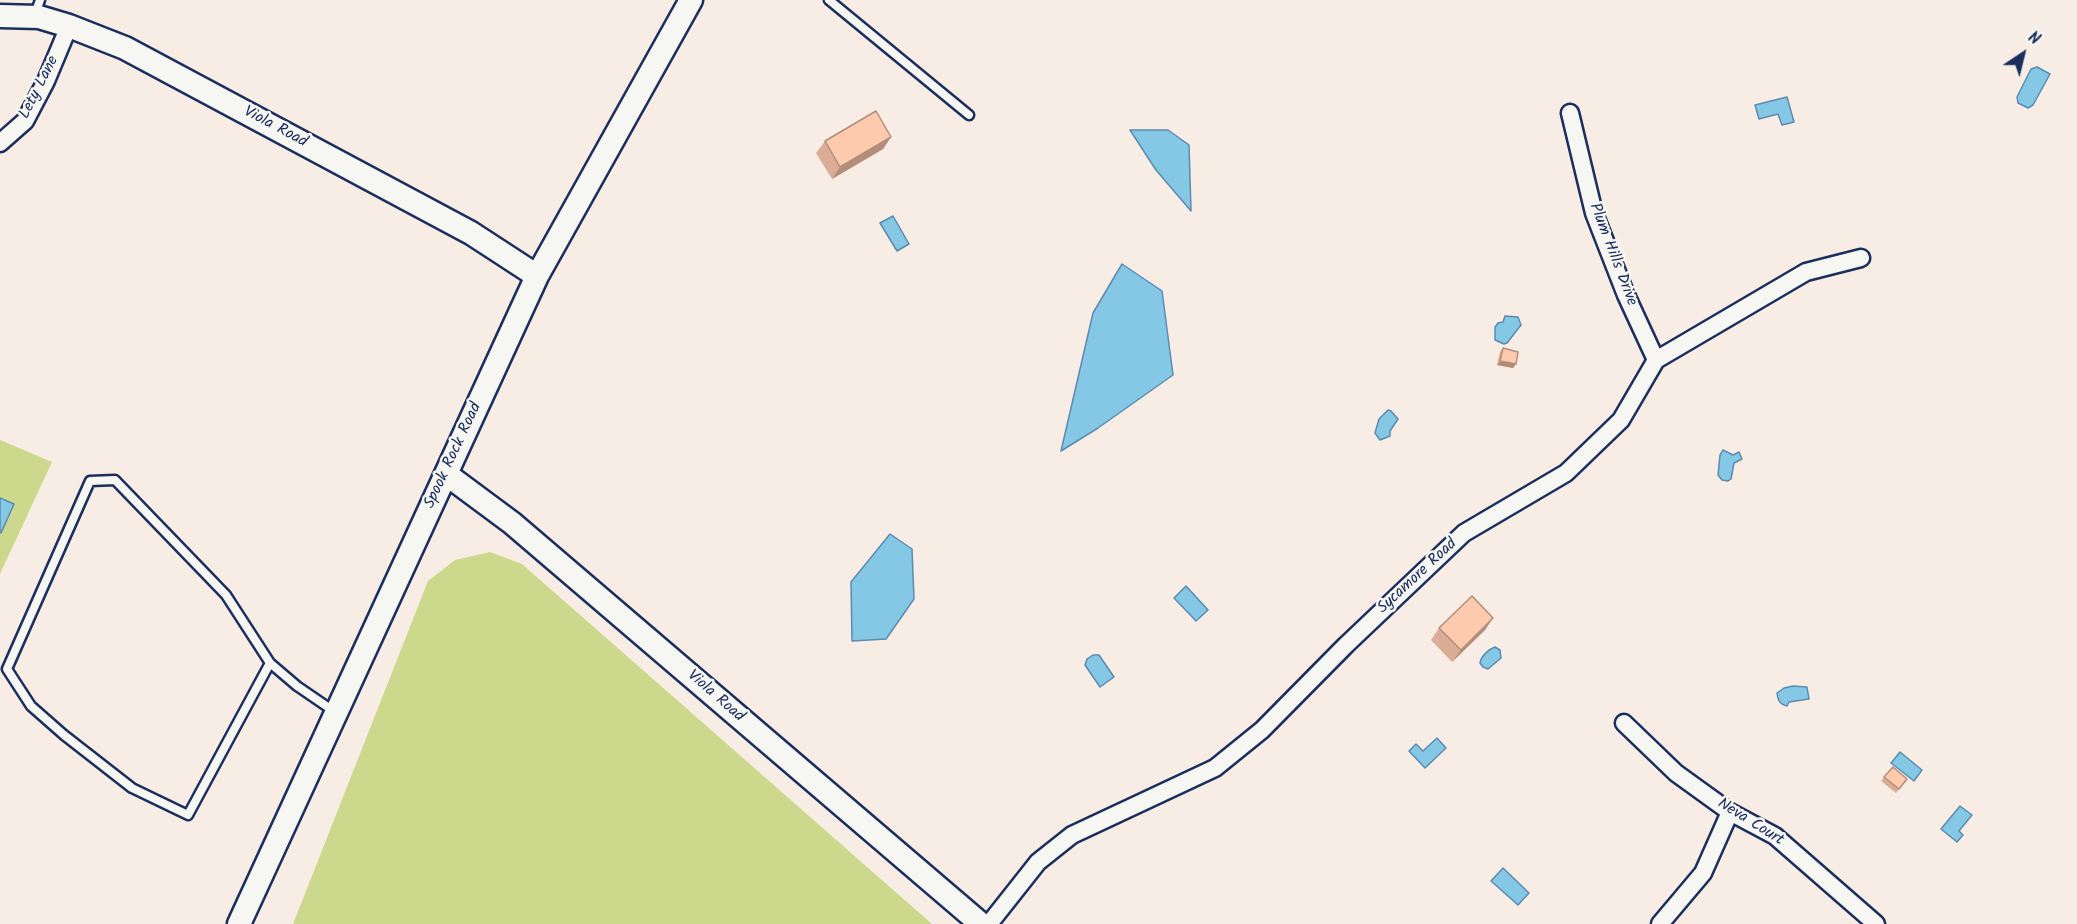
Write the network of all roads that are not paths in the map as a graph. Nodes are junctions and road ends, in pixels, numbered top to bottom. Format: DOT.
graph roads {
  1 [pos="691,0"];
  2 [pos="829,0"];
  3 [pos="37,9"];
  4 [pos="0,16"];
  5 [pos="69,26"];
  6 [pos="1570,113"];
  7 [pos="969,115"];
  8 [pos="0,143"];
  9 [pos="1862,258"];
  10 [pos="537,276"];
  11 [pos="1656,360"];
  12 [pos="446,474"];
  13 [pos="270,663"];
  14 [pos="335,712"];
  15 [pos="1624,723"];
  16 [pos="1730,812"];
  17 [pos="239,924"];
  18 [pos="981,924"];
  19 [pos="989,924"];
  20 [pos="1660,924"];
  21 [pos="1876,924"];
  1 -- 10 [label="street, Spook Rock Road"];
  2 -- 7 [label="lane"];
  3 -- 4 [label="street, Viola Road"];
  3 -- 5 [label="street, Viola Road"];
  5 -- 8 [label="street, Lety Lane"];
  5 -- 10 [label="street, Viola Road"];
  6 -- 11 [label="street, Plum Hills Drive"];
  9 -- 11 [label="street, Sycamore Road"];
  10 -- 12 [label="street, Spook Rock Road"];
  11 -- 19 [label="street, Sycamore Road"];
  12 -- 14 [label="street, Spook Rock Road"];
  12 -- 18 [label="street, Viola Road"];
  13 -- 13 [label="lane"];
  13 -- 14 [label="lane"];
  14 -- 17 [label="street, Spook Rock Road"];
  15 -- 16 [label="street, Neva Court"];
  16 -- 20 [label="street"];
  16 -- 21 [label="street, Neva Court"];
}
